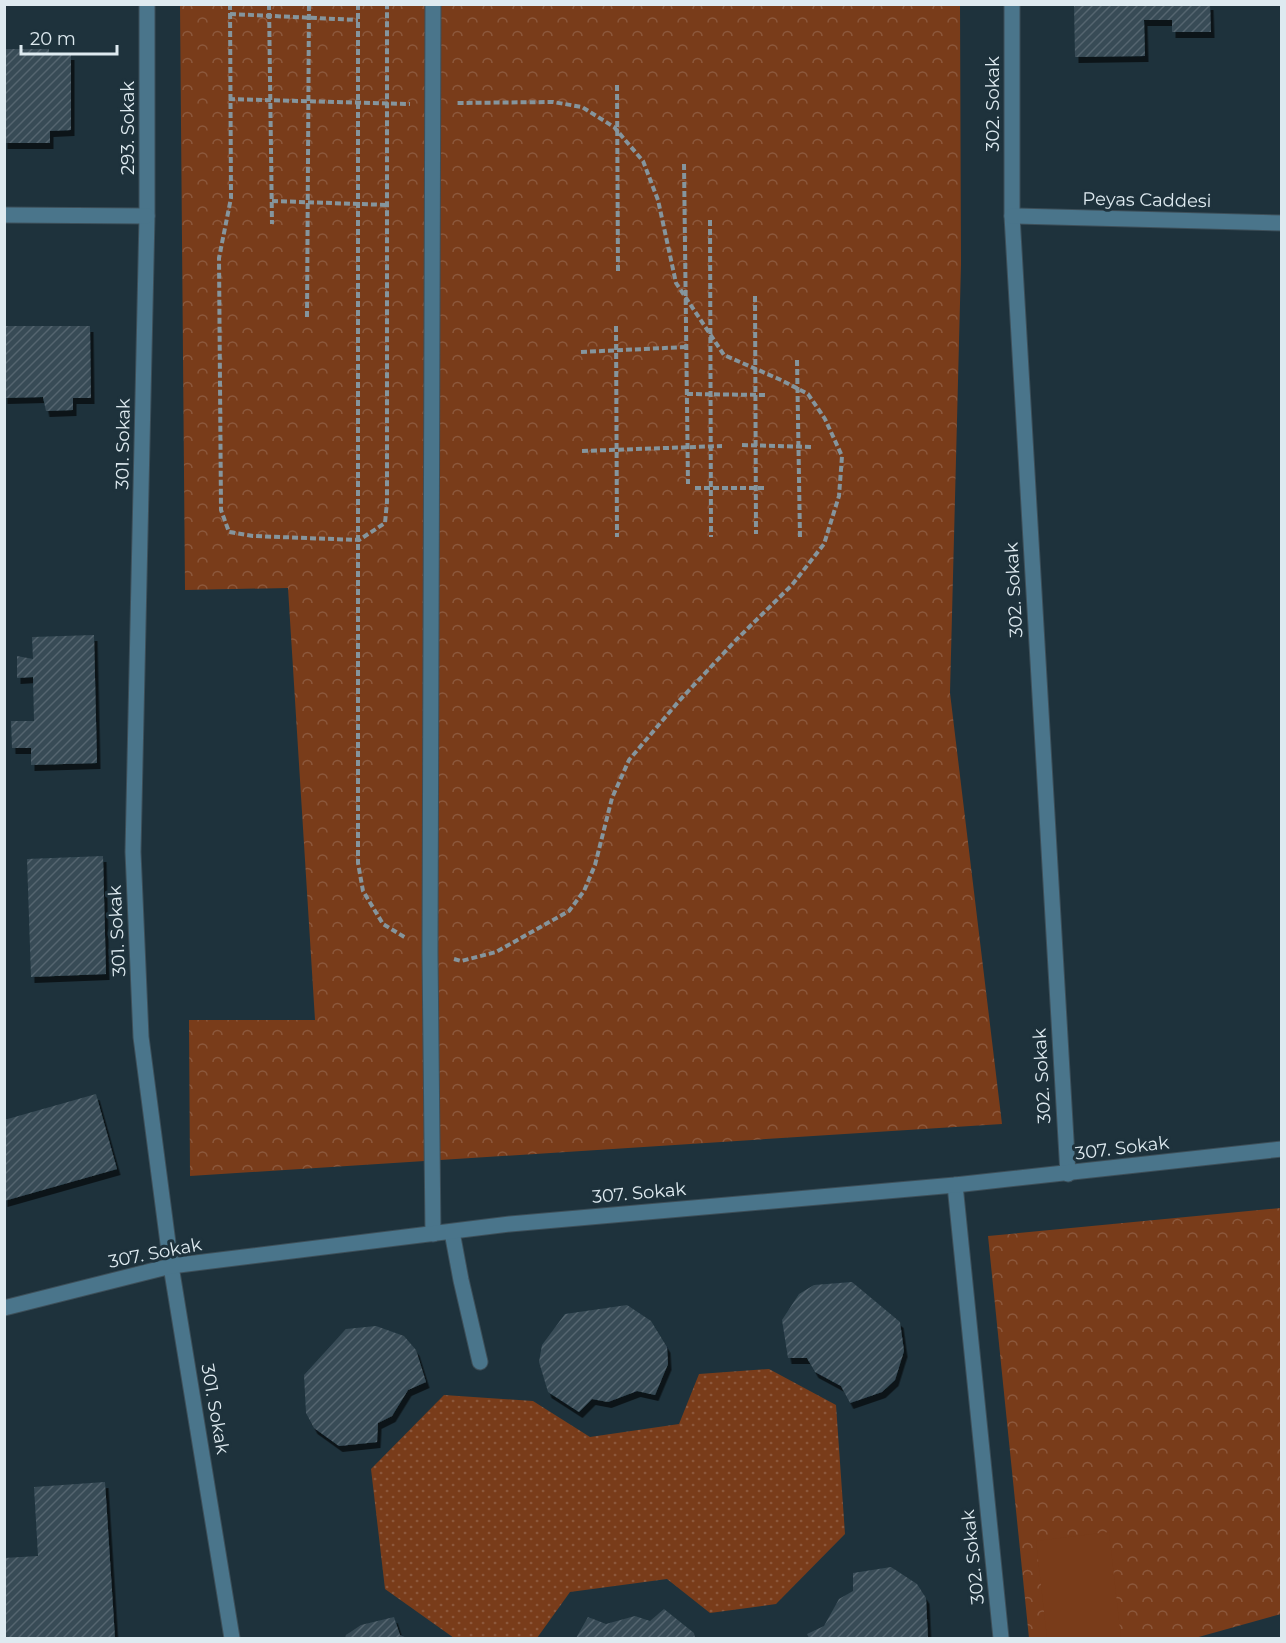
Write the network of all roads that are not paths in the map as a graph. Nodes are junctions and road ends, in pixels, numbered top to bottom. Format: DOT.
graph roads {
  1 [pos="147,4"];
  2 [pos="433,4"];
  3 [pos="1012,4"];
  4 [pos="4,215"];
  5 [pos="147,216"];
  6 [pos="1012,216"];
  7 [pos="1281,224"];
  8 [pos="1281,1149"];
  9 [pos="1068,1174"];
  10 [pos="955,1185"];
  11 [pos="452,1232"];
  12 [pos="433,1234"];
  13 [pos="171,1266"];
  14 [pos="4,1308"];
  15 [pos="480,1362"];
  16 [pos="232,1638"];
  17 [pos="1001,1638"];
  1 -- 5 [label="street, 293. Sokak"];
  2 -- 12 [label="street"];
  3 -- 6 [label="street, 302. Sokak"];
  4 -- 5 [label="street"];
  5 -- 13 [label="street, 301. Sokak"];
  6 -- 7 [label="street, Peyas Caddesi"];
  6 -- 9 [label="street, 302. Sokak"];
  8 -- 9 [label="street, 307. Sokak"];
  9 -- 10 [label="street, 307. Sokak"];
  10 -- 11 [label="street, 307. Sokak"];
  10 -- 17 [label="street, 302. Sokak"];
  11 -- 12 [label="street, 307. Sokak"];
  11 -- 15 [label="street"];
  12 -- 13 [label="street, 307. Sokak"];
  13 -- 14 [label="street, 307. Sokak"];
  13 -- 16 [label="street, 301. Sokak"];
}
